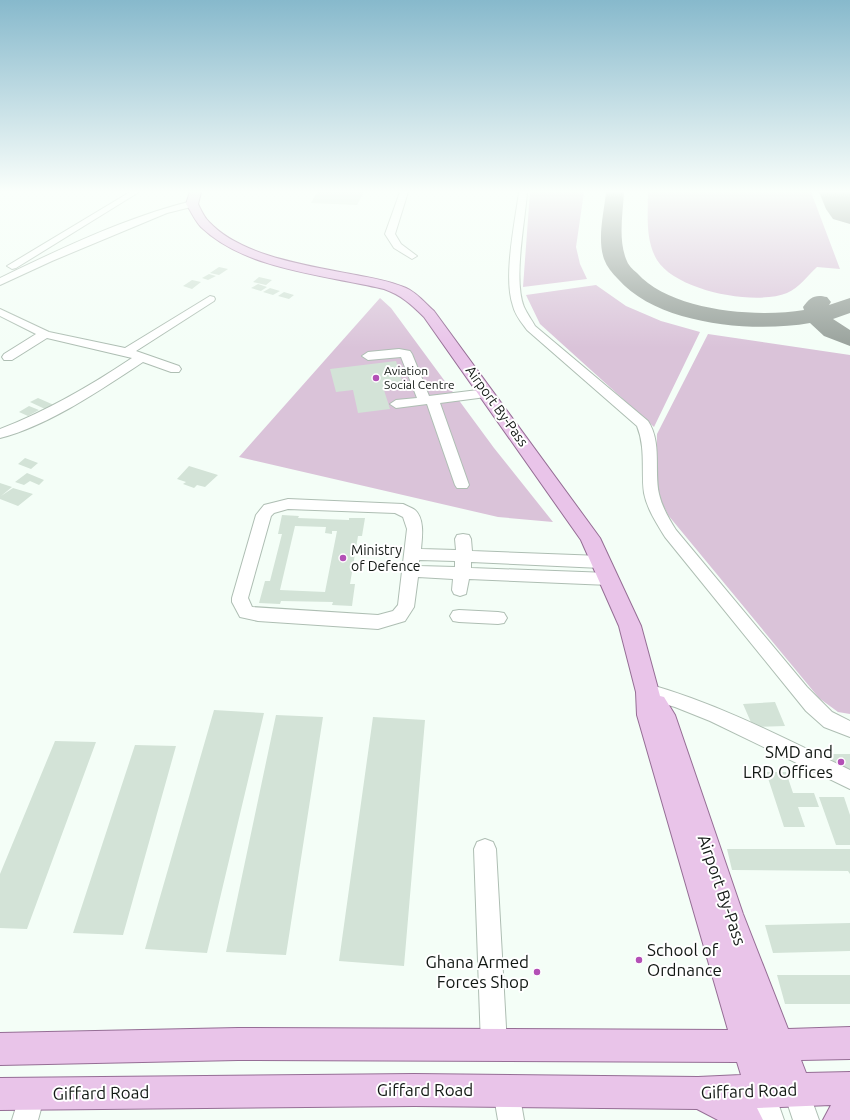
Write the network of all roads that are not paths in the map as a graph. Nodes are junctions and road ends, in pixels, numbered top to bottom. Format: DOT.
graph roads {
  1 [pos="48,244"];
  2 [pos="84,244"];
  3 [pos="232,244"];
  4 [pos="396,244"];
  5 [pos="519,244"];
  6 [pos="412,256"];
  7 [pos="0,273"];
  8 [pos="0,282"];
  9 [pos="210,299"];
  10 [pos="0,312"];
  11 [pos="45,334"];
  12 [pos="127,352"];
  13 [pos="368,356"];
  14 [pos="8,357"];
  15 [pos="140,358"];
  16 [pos="175,369"];
  17 [pos="486,393"];
  18 [pos="428,400"];
  19 [pos="396,404"];
  20 [pos="0,434"];
  21 [pos="462,485"];
  22 [pos="463,539"];
  23 [pos="412,554"];
  24 [pos="464,556"];
  25 [pos="528,559"];
  26 [pos="601,562"];
  27 [pos="410,571"];
  28 [pos="462,573"];
  29 [pos="528,576"];
  30 [pos="609,579"];
  31 [pos="460,590"];
  32 [pos="459,616"];
  33 [pos="498,618"];
  34 [pos="648,692"];
  35 [pos="850,729"];
  36 [pos="850,780"];
  37 [pos="485,848"];
  38 [pos="850,1043"];
  39 [pos="494,1045"];
  40 [pos="780,1045"];
  41 [pos="748,1046"];
  42 [pos="0,1050"];
  43 [pos="850,1088"];
  44 [pos="796,1090"];
  45 [pos="698,1093"];
  46 [pos="0,1094"];
  47 [pos="509,1105"];
  48 [pos="767,1106"];
  49 [pos="28,1107"];
  50 [pos="850,1108"];
  51 [pos="746,1120"];
  52 [pos="806,1120"];
  53 [pos="840,1120"];
  1 -- 7 [label="street"];
  2 -- 8 [label="street"];
  3 -- 17 [label="main road, Airport By-Pass"];
  4 -- 6 [label="street"];
  5 -- 35 [label="street"];
  9 -- 12 [label="street"];
  10 -- 11 [label="street"];
  11 -- 12 [label="street"];
  11 -- 14 [label="street"];
  12 -- 15 [label="street"];
  13 -- 18 [label="street"];
  15 -- 16 [label="street"];
  15 -- 20 [label="street"];
  17 -- 18 [label="street"];
  17 -- 26 [label="main road, Airport By-Pass"];
  18 -- 19 [label="street"];
  18 -- 21 [label="street"];
  22 -- 24 [label="street"];
  23 -- 24 [label="street"];
  23 -- 27 [label="street"];
  23 -- 27 [label="street"];
  24 -- 25 [label="street"];
  24 -- 28 [label="street"];
  25 -- 26 [label="street"];
  25 -- 29 [label="street"];
  26 -- 30 [label="main road, Airport By-Pass"];
  27 -- 28 [label="street"];
  28 -- 29 [label="street"];
  28 -- 31 [label="street"];
  29 -- 30 [label="street"];
  30 -- 34 [label="main road, Airport By-Pass"];
  32 -- 33 [label="street"];
  34 -- 36 [label="street"];
  34 -- 40 [label="main road, Airport By-Pass"];
  34 -- 41 [label="main road, Airport By-Pass"];
  37 -- 39 [label="street"];
  38 -- 40 [label="main road"];
  39 -- 41 [label="main road"];
  39 -- 42 [label="main road"];
  40 -- 41 [label="main road"];
  40 -- 44 [label="main road, Airport By-Pass"];
  41 -- 48 [label="main road, Airport By-Pass"];
  43 -- 44 [label="main road, Giffard Road"];
  44 -- 48 [label="main road, Giffard Road"];
  44 -- 52 [label="street"];
  45 -- 47 [label="main road, Giffard Road"];
  45 -- 48 [label="main road, Giffard Road"];
  45 -- 51 [label="main road"];
  46 -- 49 [label="main road, Giffard Road"];
  47 -- 49 [label="main road, Giffard Road"];
  50 -- 53 [label="main road"];
}
